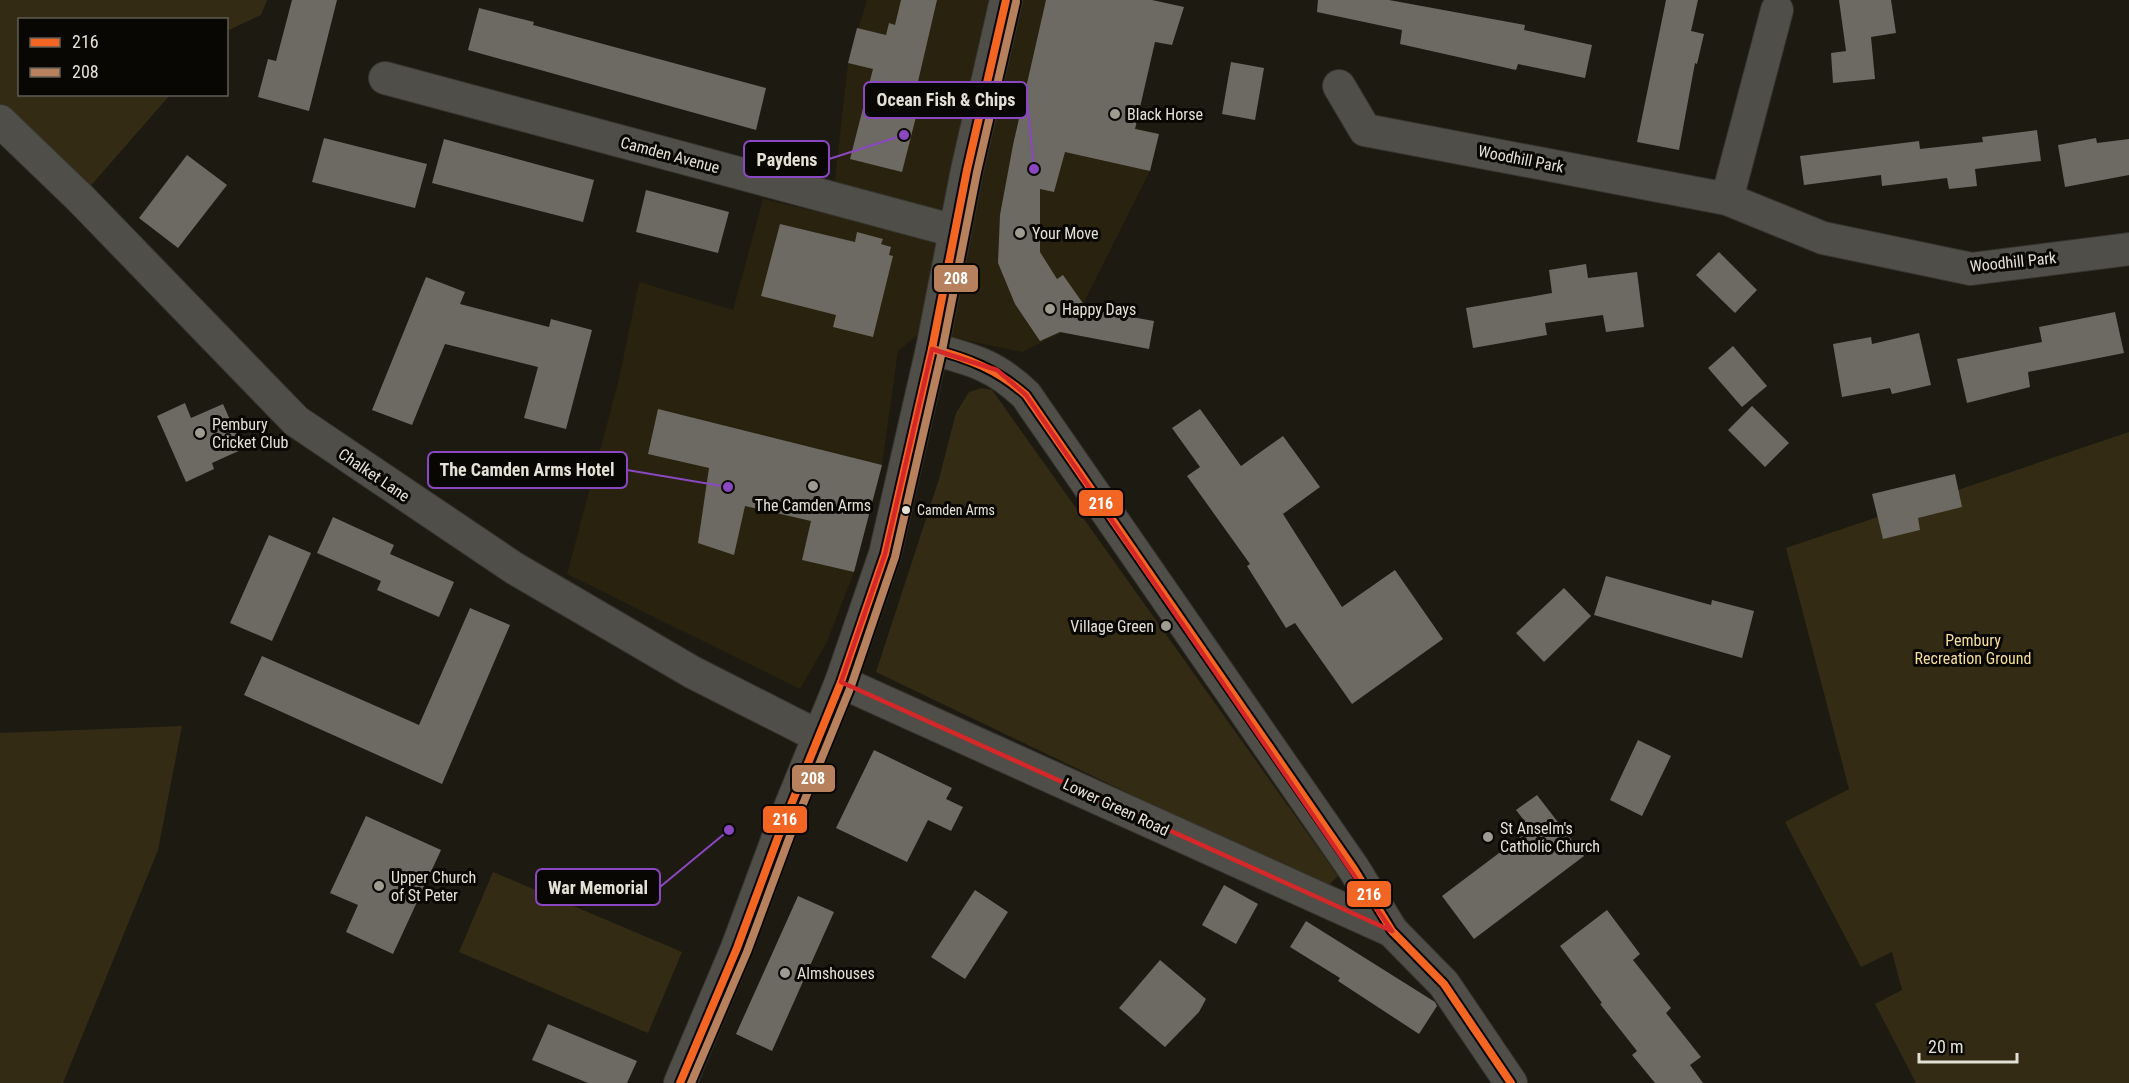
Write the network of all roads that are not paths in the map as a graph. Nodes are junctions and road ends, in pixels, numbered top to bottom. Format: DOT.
graph roads {
  1 [pos="1006,0"];
  2 [pos="1777,10"];
  3 [pos="385,78"];
  4 [pos="1339,86"];
  5 [pos="0,122"];
  6 [pos="1727,199"];
  7 [pos="955,231"];
  8 [pos="2129,249"];
  9 [pos="932,349"];
  10 [pos="841,682"];
  11 [pos="818,736"];
  12 [pos="1392,931"];
  13 [pos="680,1083"];
  14 [pos="1511,1083"];
  1 -- 7 [label="street"];
  2 -- 6 [label="street"];
  3 -- 7 [label="street, Camden Avenue"];
  4 -- 6 [label="street, Woodhill Park"];
  5 -- 11 [label="street, Chalket Lane"];
  6 -- 8 [label="street, Woodhill Park"];
  7 -- 9 [label="street"];
  9 -- 10 [label="street"];
  9 -- 12 [label="street, Lower Green Road"];
  10 -- 11 [label="street"];
  10 -- 12 [label="street, Lower Green Road"];
  11 -- 13 [label="street"];
  12 -- 14 [label="street, Lower Green Road"];
}
